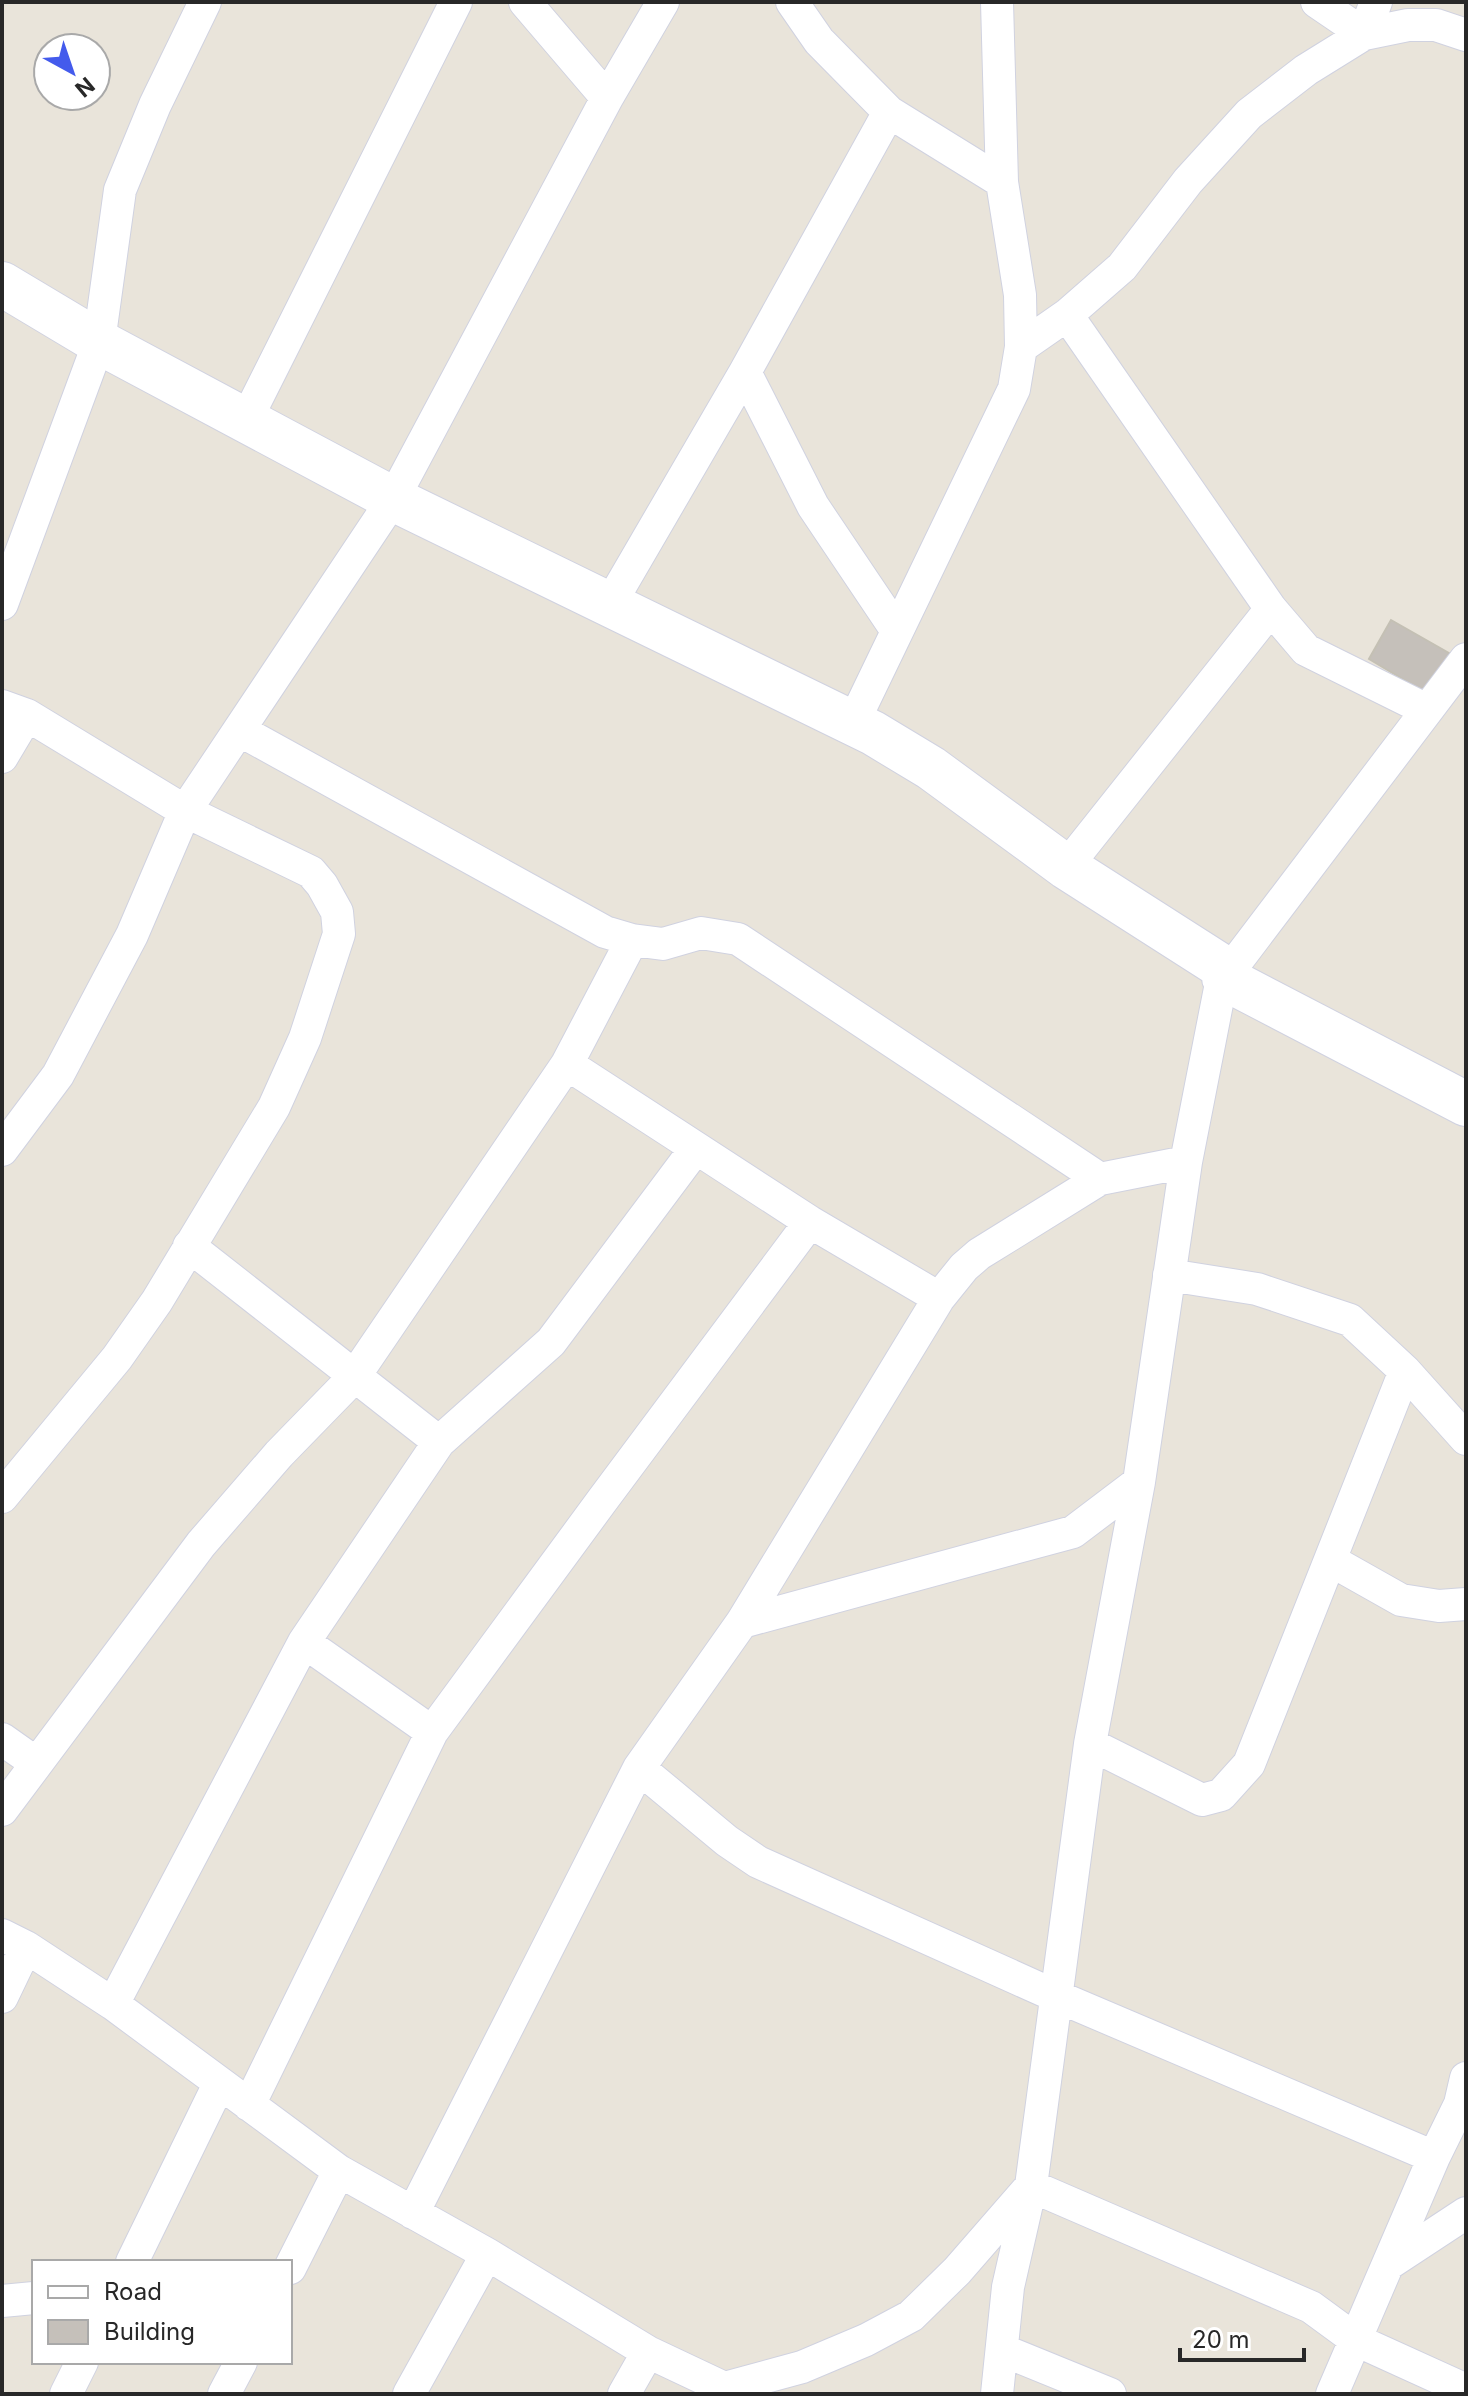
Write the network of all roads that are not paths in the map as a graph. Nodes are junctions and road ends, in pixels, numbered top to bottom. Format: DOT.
graph roads {
  1 [pos="205,2"];
  2 [pos="456,2"];
  3 [pos="525,2"];
  4 [pos="663,2"];
  5 [pos="792,2"];
  6 [pos="997,2"];
  7 [pos="1317,2"];
  8 [pos="1376,2"];
  9 [pos="1364,34"];
  10 [pos="1466,35"];
  11 [pos="607,98"];
  12 [pos="889,112"];
  13 [pos="1002,182"];
  14 [pos="2,284"];
  15 [pos="1067,315"];
  16 [pos="99,342"];
  17 [pos="1021,347"];
  18 [pos="745,372"];
  19 [pos="246,420"];
  20 [pos="393,499"];
  21 [pos="2,604"];
  22 [pos="610,604"];
  23 [pos="1271,609"];
  24 [pos="897,631"];
  25 [pos="1466,659"];
  26 [pos="15,710"];
  27 [pos="1427,710"];
  28 [pos="853,723"];
  29 [pos="239,730"];
  30 [pos="2,757"];
  31 [pos="185,811"];
  32 [pos="1066,867"];
  33 [pos="632,940"];
  34 [pos="1224,973"];
  35 [pos="567,1064"];
  36 [pos="1466,1104"];
  37 [pos="696,1148"];
  38 [pos="2,1150"];
  39 [pos="1186,1162"];
  40 [pos="1100,1179"];
  41 [pos="810,1222"];
  42 [pos="189,1246"];
  43 [pos="1169,1275"];
  44 [pos="939,1298"];
  45 [pos="1405,1371"];
  46 [pos="354,1377"];
  47 [pos="1466,1439"];
  48 [pos="439,1442"];
  49 [pos="1139,1482"];
  50 [pos="2,1497"];
  51 [pos="1330,1560"];
  52 [pos="1466,1604"];
  53 [pos="742,1622"];
  54 [pos="304,1642"];
  55 [pos="432,1732"];
  56 [pos="2,1739"];
  57 [pos="1090,1744"];
  58 [pos="36,1763"];
  59 [pos="639,1768"];
  60 [pos="2,1810"];
  61 [pos="14,1941"];
  62 [pos="1056,1996"];
  63 [pos="2,1997"];
  64 [pos="113,2004"];
  65 [pos="1466,2078"];
  66 [pos="219,2084"];
  67 [pos="249,2105"];
  68 [pos="1434,2157"];
  69 [pos="339,2171"];
  70 [pos="1031,2186"];
  71 [pos="413,2213"];
  72 [pos="1466,2213"];
  73 [pos="487,2254"];
  74 [pos="133,2260"];
  75 [pos="1390,2263"];
  76 [pos="292,2264"];
  77 [pos="32,2298"];
  78 [pos="2,2301"];
  79 [pos="1356,2340"];
  80 [pos="1002,2350"];
  81 [pos="648,2352"];
  82 [pos="81,2364"];
  83 [pos="240,2364"];
  84 [pos="1466,2390"];
  85 [pos="731,2391"];
  86 [pos="66,2394"];
  87 [pos="224,2394"];
  88 [pos="409,2394"];
  89 [pos="624,2394"];
  90 [pos="997,2394"];
  91 [pos="1110,2394"];
  92 [pos="1332,2394"];
  1 -- 16 [label="street"];
  2 -- 19 [label="street"];
  3 -- 11 [label="street"];
  4 -- 11 [label="street"];
  5 -- 12 [label="street"];
  6 -- 13 [label="street"];
  7 -- 9 [label="street"];
  8 -- 9 [label="street"];
  9 -- 10 [label="street"];
  9 -- 15 [label="street"];
  11 -- 20 [label="street"];
  12 -- 13 [label="street"];
  12 -- 18 [label="street"];
  13 -- 17 [label="street"];
  14 -- 16 [label="street"];
  15 -- 17 [label="street"];
  15 -- 23 [label="street"];
  16 -- 19 [label="street"];
  16 -- 21 [label="street"];
  17 -- 24 [label="street"];
  18 -- 22 [label="street"];
  18 -- 24 [label="street"];
  19 -- 20 [label="street"];
  20 -- 22 [label="street"];
  20 -- 29 [label="street"];
  22 -- 28 [label="street"];
  23 -- 27 [label="street"];
  23 -- 32 [label="street"];
  24 -- 28 [label="street"];
  25 -- 27 [label="street"];
  26 -- 30 [label="street"];
  26 -- 31 [label="street"];
  27 -- 34 [label="street"];
  28 -- 32 [label="street"];
  29 -- 31 [label="street"];
  29 -- 33 [label="street"];
  31 -- 38 [label="street"];
  31 -- 42 [label="street"];
  32 -- 34 [label="street"];
  33 -- 35 [label="street"];
  33 -- 40 [label="street"];
  34 -- 36 [label="street"];
  34 -- 39 [label="street"];
  35 -- 37 [label="street"];
  35 -- 46 [label="street"];
  37 -- 41 [label="street"];
  37 -- 48 [label="street"];
  39 -- 40 [label="street"];
  39 -- 43 [label="street"];
  40 -- 44 [label="street"];
  41 -- 44 [label="street"];
  41 -- 55 [label="street"];
  42 -- 46 [label="street"];
  42 -- 50 [label="street"];
  43 -- 45 [label="street"];
  43 -- 49 [label="street"];
  44 -- 53 [label="street"];
  45 -- 47 [label="street"];
  45 -- 51 [label="street"];
  46 -- 48 [label="street"];
  46 -- 58 [label="street"];
  48 -- 54 [label="street"];
  49 -- 53 [label="street"];
  49 -- 57 [label="street"];
  51 -- 52 [label="street"];
  51 -- 57 [label="street"];
  53 -- 59 [label="street"];
  54 -- 55 [label="street"];
  54 -- 64 [label="street"];
  55 -- 67 [label="street"];
  56 -- 58 [label="street"];
  57 -- 62 [label="street"];
  58 -- 60 [label="street"];
  59 -- 62 [label="street"];
  59 -- 71 [label="street"];
  61 -- 63 [label="street"];
  61 -- 64 [label="street"];
  62 -- 68 [label="street"];
  62 -- 70 [label="street"];
  64 -- 66 [label="street"];
  65 -- 68 [label="street"];
  66 -- 67 [label="street"];
  66 -- 74 [label="street"];
  67 -- 69 [label="street"];
  68 -- 75 [label="street"];
  69 -- 71 [label="street"];
  69 -- 76 [label="street"];
  70 -- 79 [label="street"];
  70 -- 80 [label="street"];
  70 -- 85 [label="street"];
  71 -- 73 [label="street"];
  72 -- 75 [label="street"];
  73 -- 81 [label="street"];
  73 -- 88 [label="street"];
  75 -- 79 [label="street"];
  77 -- 78 [label="street"];
  79 -- 84 [label="street"];
  79 -- 92 [label="street"];
  80 -- 90 [label="street"];
  80 -- 91 [label="street"];
  81 -- 85 [label="street"];
  81 -- 89 [label="street"];
  82 -- 86 [label="street"];
  83 -- 87 [label="street"];
}
